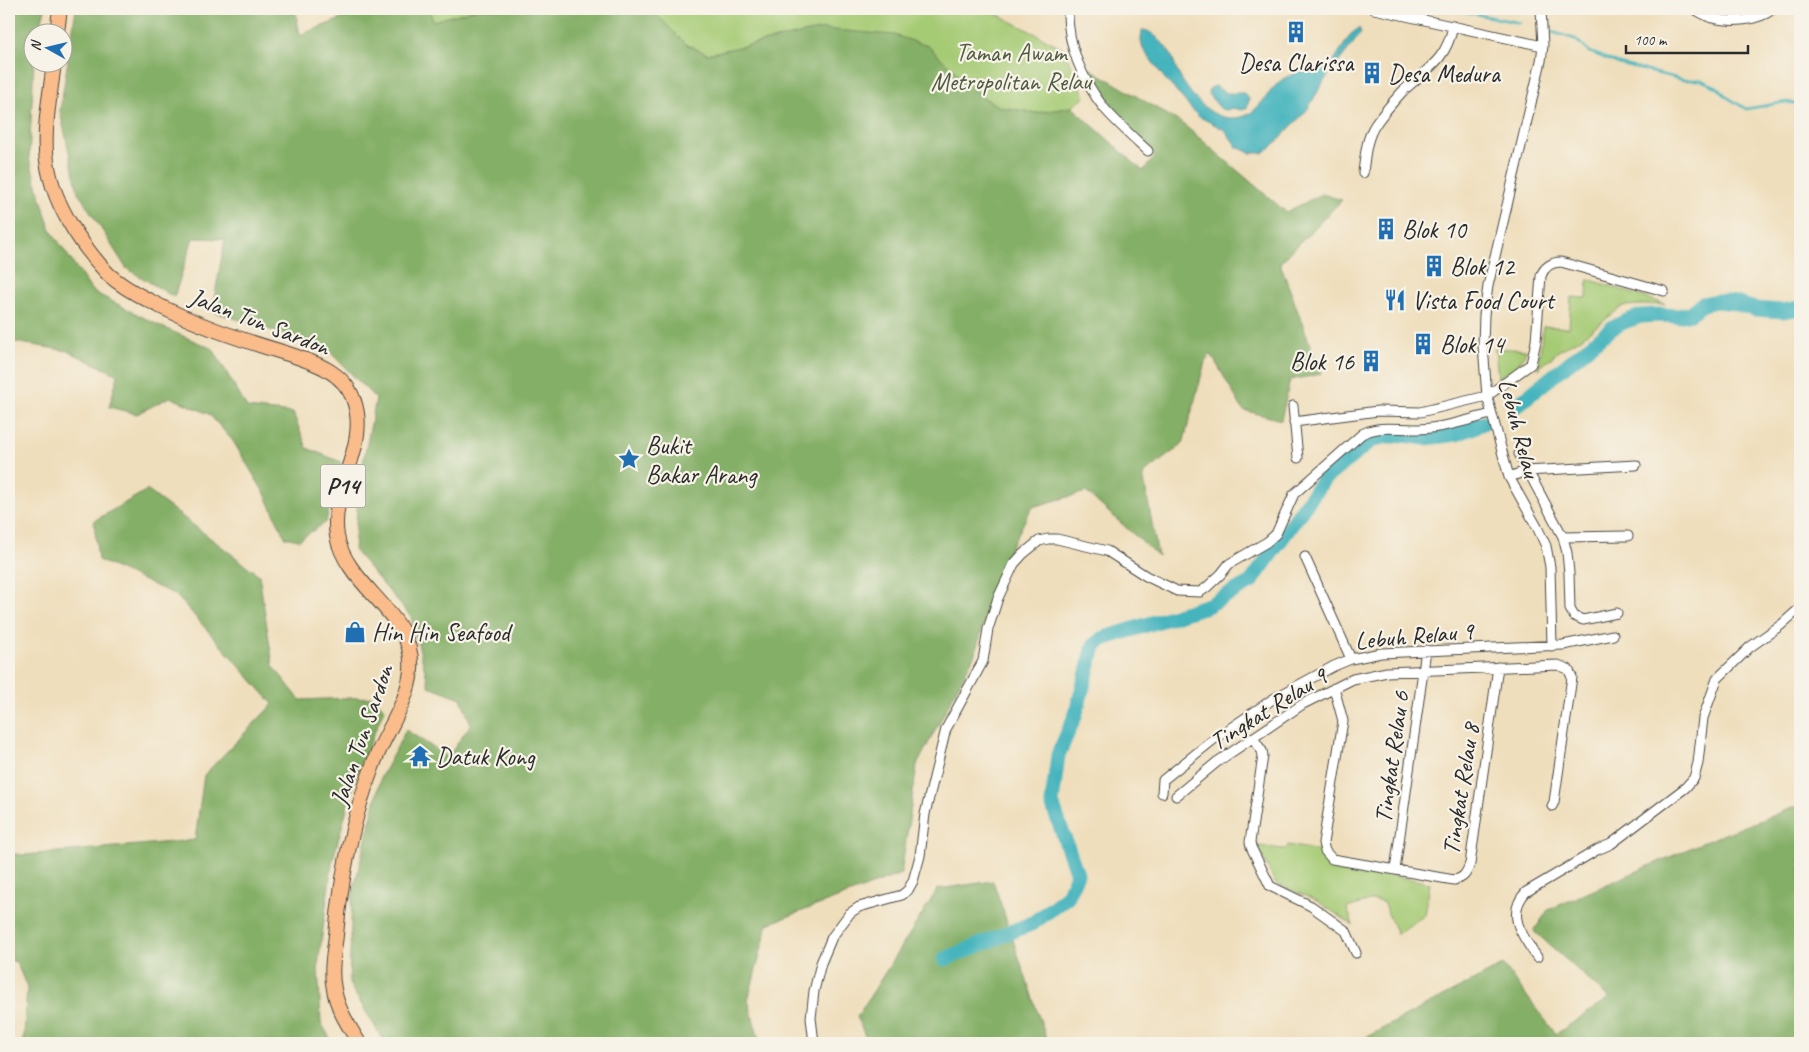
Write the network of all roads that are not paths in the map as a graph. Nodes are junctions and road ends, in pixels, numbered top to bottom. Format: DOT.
graph roads {
  1 [pos="60,9"];
  2 [pos="1068,9"];
  3 [pos="1374,9"];
  4 [pos="1541,9"];
  5 [pos="1694,9"];
  6 [pos="1773,9"];
  7 [pos="58,22"];
  8 [pos="1453,26"];
  9 [pos="1543,46"];
  10 [pos="53,72"];
  11 [pos="1148,151"];
  12 [pos="1363,173"];
  13 [pos="1664,291"];
  14 [pos="1487,396"];
  15 [pos="1293,406"];
  16 [pos="1491,414"];
  17 [pos="1294,422"];
  18 [pos="1519,454"];
  19 [pos="1298,458"];
  20 [pos="1636,465"];
  21 [pos="1526,471"];
  22 [pos="1509,477"];
  23 [pos="1628,536"];
  24 [pos="1563,537"];
  25 [pos="1305,557"];
  26 [pos="1800,608"];
  27 [pos="1617,613"];
  28 [pos="1613,635"];
  29 [pos="1552,646"];
  30 [pos="1426,650"];
  31 [pos="1351,659"];
  32 [pos="1498,667"];
  33 [pos="1424,670"];
  34 [pos="1334,688"];
  35 [pos="1253,738"];
  36 [pos="1162,793"];
  37 [pos="1176,796"];
  38 [pos="1552,806"];
  39 [pos="1395,870"];
  40 [pos="1356,953"];
  41 [pos="1537,957"];
  42 [pos="359,1043"];
  43 [pos="814,1043"];
  1 -- 7 [label="main road"];
  2 -- 11 [label="street"];
  3 -- 8 [label="street"];
  4 -- 9 [label="street, Lebuh Relau"];
  5 -- 6 [label="street"];
  8 -- 9 [label="street"];
  8 -- 12 [label="street"];
  9 -- 14 [label="street, Lebuh Relau"];
  10 -- 42 [label="main road, Jalan Tun Sardon / P14"];
  13 -- 14 [label="street"];
  14 -- 16 [label="street, Lebuh Relau"];
  14 -- 17 [label="street"];
  15 -- 17 [label="street"];
  16 -- 22 [label="street, Lebuh Relau"];
  16 -- 43 [label="street"];
  17 -- 19 [label="street"];
  18 -- 21 [label="street"];
  20 -- 21 [label="street"];
  21 -- 22 [label="street"];
  21 -- 24 [label="street"];
  22 -- 29 [label="street, Lebuh Relau"];
  23 -- 24 [label="street"];
  24 -- 27 [label="street"];
  25 -- 31 [label="street"];
  26 -- 41 [label="street"];
  28 -- 29 [label="street, Lebuh Relau 9"];
  29 -- 30 [label="street, Lebuh Relau 9"];
  30 -- 31 [label="street, Lebuh Relau 9"];
  30 -- 33 [label="street, Tingkat Relau 6"];
  31 -- 36 [label="street, Lebuh Relau 9"];
  32 -- 33 [label="street, Tingkat Relau 9"];
  32 -- 38 [label="street, Tingkat Relau 9"];
  32 -- 39 [label="street, Tingkat Relau 8"];
  33 -- 34 [label="street, Tingkat Relau 9"];
  33 -- 39 [label="street, Tingkat Relau 6"];
  34 -- 35 [label="street, Tingkat Relau 9"];
  34 -- 39 [label="street"];
  35 -- 37 [label="street, Tingkat Relau 9"];
  35 -- 40 [label="street"];
}
